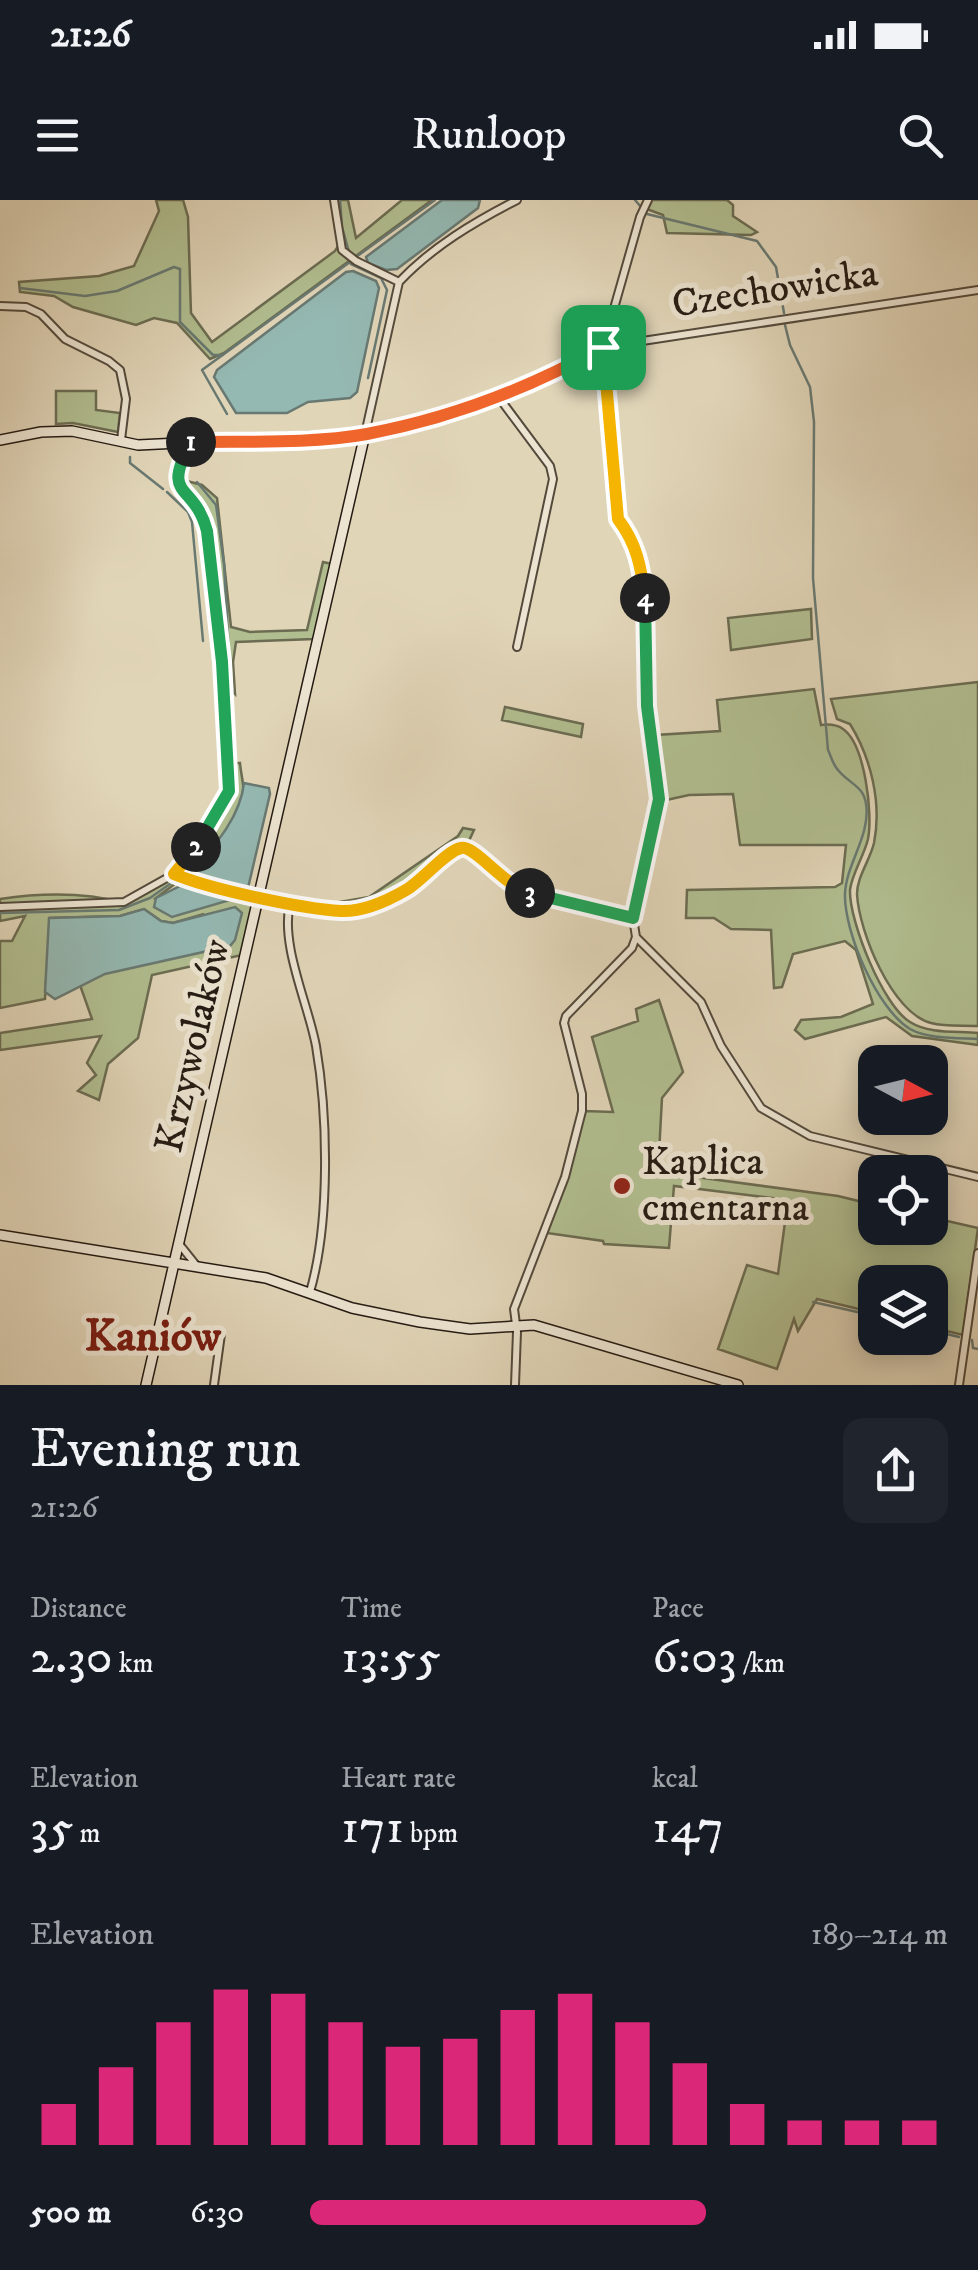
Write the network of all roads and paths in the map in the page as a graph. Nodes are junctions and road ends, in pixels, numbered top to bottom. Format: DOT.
graph roads {
  1 [pos="334,200"];
  2 [pos="516,200"];
  3 [pos="648,200"];
  4 [pos="400,282"];
  5 [pos="978,290"];
  6 [pos="0,306"];
  7 [pos="603,347"];
  8 [pos="500,399"];
  9 [pos="366,434"];
  10 [pos="0,440"];
  11 [pos="121,440"];
  12 [pos="190,442"];
  13 [pos="517,647"];
  14 [pos="174,874"];
  15 [pos="260,896"];
  16 [pos="290,903"];
  17 [pos="0,907"];
  18 [pos="633,918"];
  19 [pos="636,937"];
  20 [pos="978,1177"];
  21 [pos="0,1235"];
  22 [pos="180,1244"];
  23 [pos="978,1253"];
  24 [pos="176,1263"];
  25 [pos="196,1266"];
  26 [pos="310,1292"];
  27 [pos="516,1325"];
  28 [pos="221,1334"];
  29 [pos="146,1385"];
  30 [pos="214,1385"];
  31 [pos="515,1385"];
  32 [pos="738,1385"];
  33 [pos="959,1385"];
  1 -- 4 [label="street"];
  2 -- 4 [label="street"];
  3 -- 7 [label="street"];
  4 -- 9 [label="street"];
  5 -- 7 [label="street, Czechowicka"];
  6 -- 11 [label="street"];
  7 -- 8 [label="street, Czechowicka"];
  7 -- 18 [label="street"];
  8 -- 9 [label="street, Czechowicka"];
  8 -- 13 [label="street"];
  9 -- 12 [label="street, Czechowicka"];
  9 -- 15 [label="street, Krzywolaków"];
  10 -- 11 [label="street, Czechowicka"];
  11 -- 12 [label="street, Czechowicka"];
  12 -- 14 [label="street"];
  14 -- 15 [label="street"];
  14 -- 17 [label="street"];
  15 -- 16 [label="street"];
  15 -- 22 [label="street, Krzywolaków"];
  16 -- 18 [label="street"];
  16 -- 26 [label="street"];
  18 -- 19 [label="street"];
  19 -- 20 [label="street"];
  19 -- 27 [label="street"];
  21 -- 24 [label="street"];
  22 -- 24 [label="street, Krzywolaków"];
  22 -- 25 [label="street"];
  23 -- 33 [label="street"];
  24 -- 25 [label="street"];
  24 -- 29 [label="street, Krzywolaków"];
  25 -- 26 [label="street"];
  26 -- 27 [label="street"];
  27 -- 31 [label="street"];
  27 -- 32 [label="street"];
  28 -- 30 [label="street"];
}
